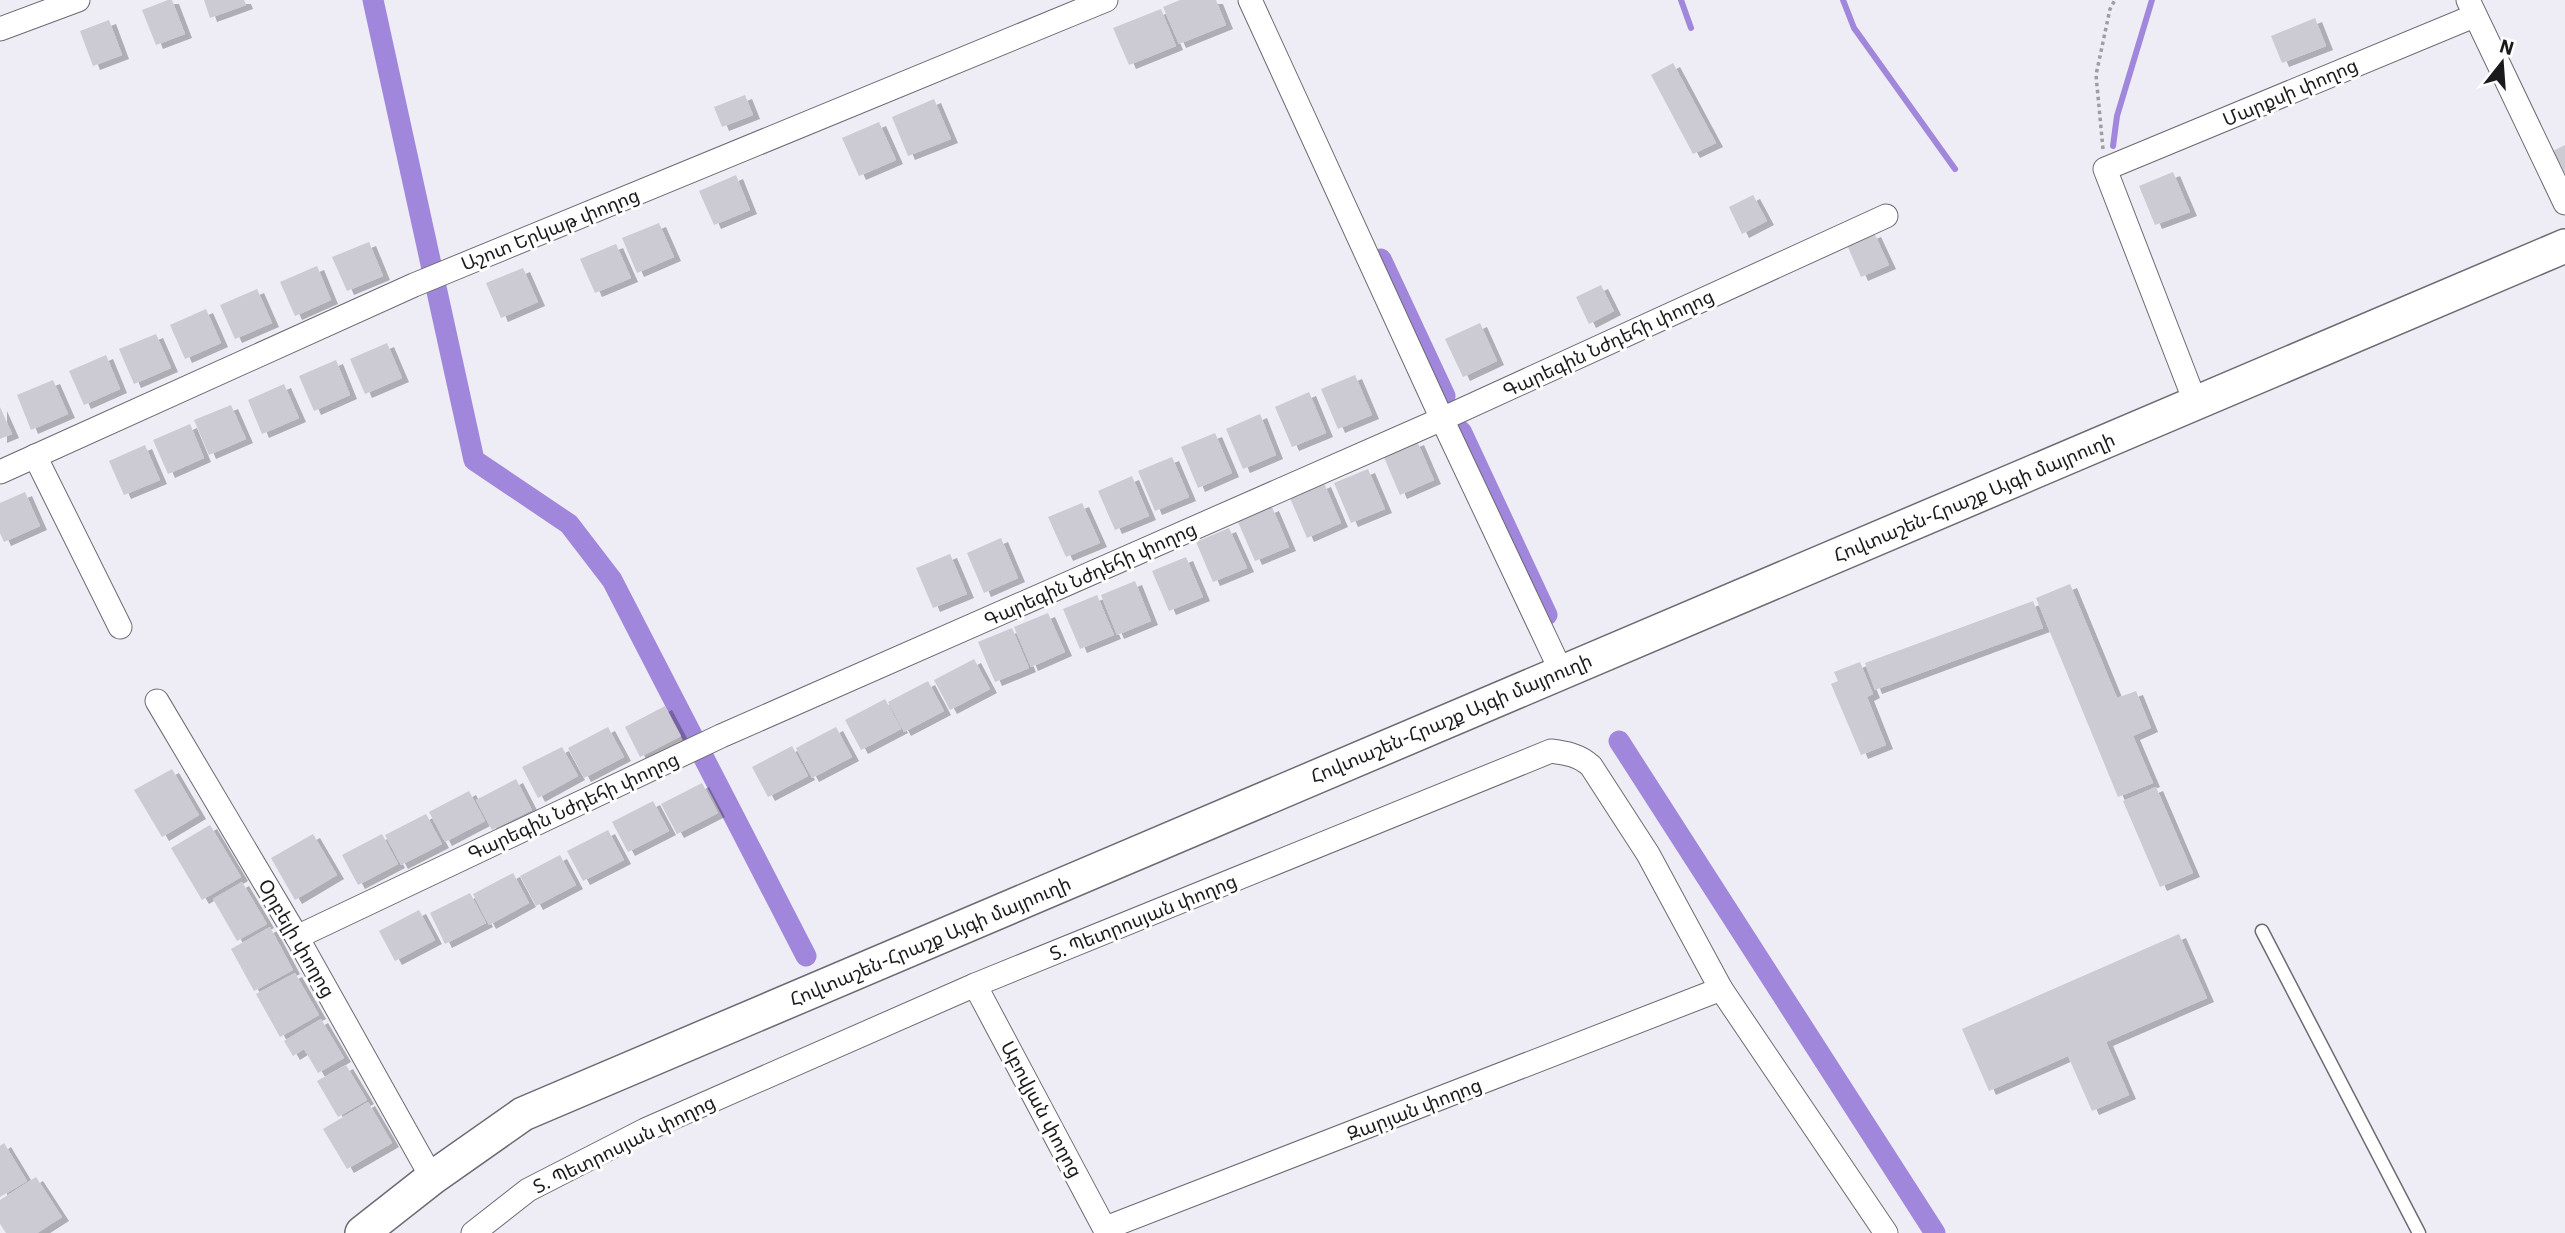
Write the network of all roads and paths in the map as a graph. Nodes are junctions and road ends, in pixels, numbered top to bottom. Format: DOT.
graph roads {
  1 [pos="78,0"];
  2 [pos="1106,0"];
  3 [pos="1250,0"];
  4 [pos="2115,0"];
  5 [pos="2471,8"];
  6 [pos="0,29"];
  7 [pos="2105,169"];
  8 [pos="2565,203"];
  9 [pos="1886,216"];
  10 [pos="2565,246"];
  11 [pos="2196,404"];
  12 [pos="1442,419"];
  13 [pos="35,456"];
  14 [pos="0,472"];
  15 [pos="120,627"];
  16 [pos="1561,671"];
  17 [pos="157,701"];
  18 [pos="2262,931"];
  19 [pos="297,937"];
  20 [pos="975,985"];
  21 [pos="1721,989"];
  22 [pos="432,1178"];
  23 [pos="1106,1231"];
  24 [pos="362,1233"];
  25 [pos="473,1233"];
  26 [pos="1886,1233"];
  27 [pos="2419,1233"];
  1 -- 6 [label="street"];
  2 -- 13 [label="street, Աշոտ Երկաթ փողոց"];
  3 -- 12 [label="street"];
  4 -- 7 [label="path"];
  5 -- 7 [label="street, Մարքսի փողոց"];
  5 -- 8 [label="street"];
  7 -- 11 [label="street"];
  9 -- 12 [label="street, Գարեգին Նժդեհի փողոց"];
  10 -- 11 [label="street, Հովտաշեն-Հրաշք Այգի մայրուղի"];
  11 -- 16 [label="street, Հովտաշեն-Հրաշք Այգի մայրուղի"];
  12 -- 16 [label="street"];
  12 -- 19 [label="street, Գարեգին Նժդեհի փողոց"];
  13 -- 14 [label="street, Աշոտ Երկաթ փողոց"];
  13 -- 15 [label="street"];
  16 -- 22 [label="street, Հովտաշեն-Հրաշք Այգի մայրուղի"];
  17 -- 19 [label="street, Օրբելի փողոց"];
  18 -- 27 [label="lane"];
  19 -- 22 [label="street, Օրբելի փողոց"];
  20 -- 21 [label="street, Տ. Պետրոսյան փողոց"];
  20 -- 23 [label="street, Աբովյան փողոց"];
  20 -- 25 [label="street, Տ. Պետրոսյան փողոց"];
  21 -- 23 [label="street, Զարյան փողոց"];
  21 -- 26 [label="street, Տ. Պետրոսյան փողոց"];
  22 -- 24 [label="street, Հովտաշեն-Հրաշք Այգի մայրուղի"];
}
